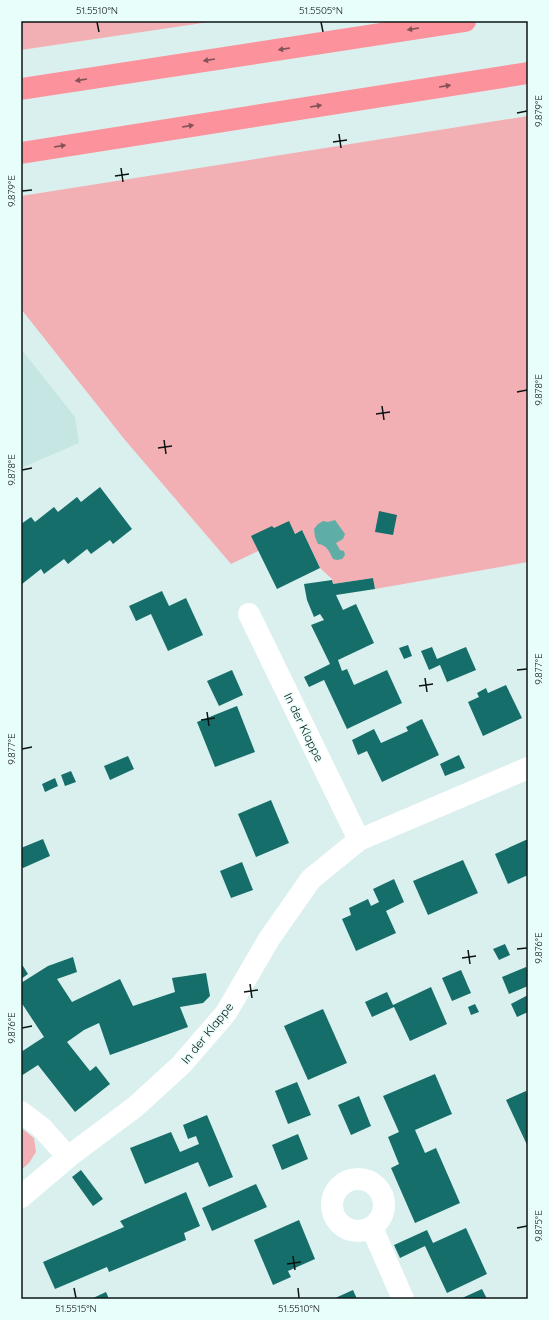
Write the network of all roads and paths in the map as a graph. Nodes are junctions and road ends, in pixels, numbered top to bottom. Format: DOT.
graph roads {
  1 [pos="465,21"];
  2 [pos="528,73"];
  3 [pos="21,89"];
  4 [pos="21,152"];
  5 [pos="249,614"];
  6 [pos="528,768"];
  7 [pos="359,840"];
  8 [pos="21,1112"];
  9 [pos="68,1157"];
  10 [pos="21,1197"];
  11 [pos="372,1228"];
  12 [pos="403,1299"];
  1 -- 3 [label="highway, one-way"];
  4 -- 2 [label="highway, one-way"];
  5 -- 7 [label="street, In der Klappe"];
  6 -- 7 [label="street, In der Klappe"];
  7 -- 9 [label="street, In der Klappe"];
  8 -- 9 [label="street"];
  9 -- 10 [label="street, In der Klappe"];
  11 -- 12 [label="street"];
}
